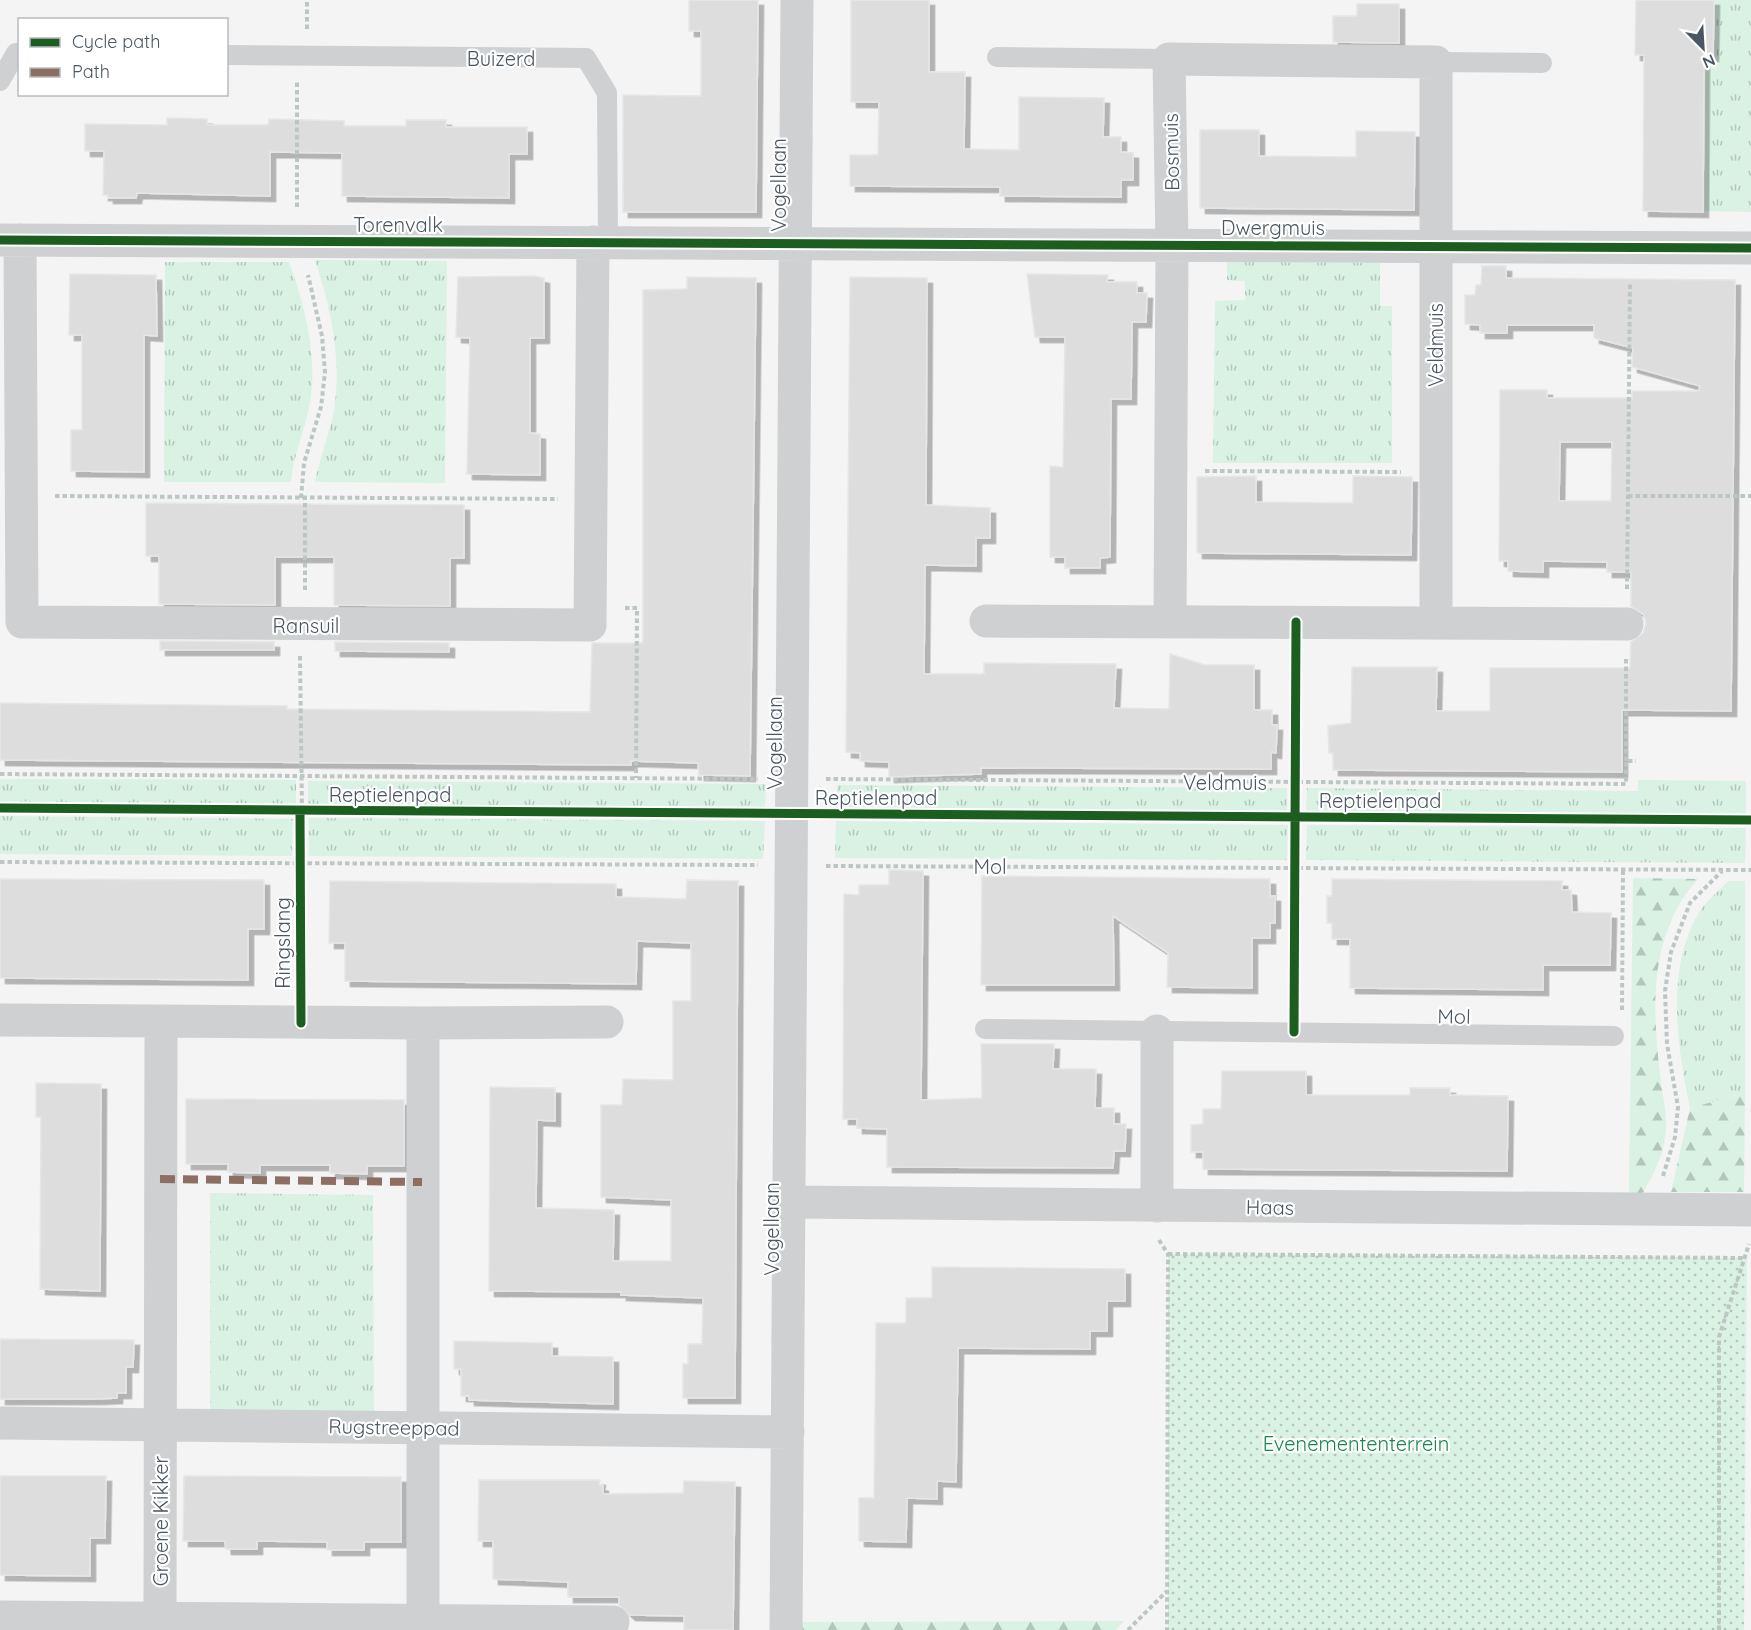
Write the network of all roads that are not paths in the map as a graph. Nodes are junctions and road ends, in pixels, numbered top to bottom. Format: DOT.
graph roads {
  1 [pos="797,0"];
  2 [pos="18,54"];
  3 [pos="228,55"];
  4 [pos="996,57"];
  5 [pos="1169,59"];
  6 [pos="1436,62"];
  7 [pos="1542,63"];
  8 [pos="0,81"];
  9 [pos="10,240"];
  10 [pos="601,242"];
  11 [pos="795,243"];
  12 [pos="1172,245"];
  13 [pos="1435,246"];
  14 [pos="1751,248"];
  15 [pos="986,621"];
  16 [pos="1170,622"];
  17 [pos="1436,623"];
  18 [pos="1627,624"];
  19 [pos="0,1020"];
  20 [pos="161,1021"];
  21 [pos="607,1022"];
  22 [pos="423,1023"];
  23 [pos="986,1029"];
  24 [pos="1157,1031"];
  25 [pos="1614,1036"];
  26 [pos="789,1202"];
  27 [pos="1148,1206"];
  28 [pos="1751,1210"];
  29 [pos="0,1423"];
  30 [pos="161,1425"];
  31 [pos="423,1427"];
  32 [pos="788,1432"];
  33 [pos="0,1617"];
  34 [pos="160,1618"];
  35 [pos="423,1620"];
  36 [pos="613,1622"];
  37 [pos="786,1630"];
  1 -- 11 [label="street, Vogellaan"];
  2 -- 8 [label="lane"];
  3 -- 10 [label="lane, Buizerd"];
  4 -- 5 [label="lane"];
  5 -- 6 [label="street"];
  5 -- 12 [label="street, Bosmuis"];
  6 -- 7 [label="lane"];
  6 -- 13 [label="street"];
  9 -- 10 [label="street, Torenvalk"];
  9 -- 10 [label="street, Ransuil"];
  10 -- 11 [label="street, Torenvalk"];
  11 -- 12 [label="street, Dwergmuis"];
  11 -- 26 [label="street, Vogellaan"];
  12 -- 13 [label="street, Dwergmuis"];
  12 -- 16 [label="street"];
  13 -- 14 [label="street, Dwergmuis"];
  13 -- 17 [label="street, Veldmuis"];
  15 -- 16 [label="street"];
  16 -- 17 [label="street"];
  17 -- 18 [label="street"];
  19 -- 20 [label="street"];
  20 -- 22 [label="street"];
  20 -- 30 [label="street"];
  21 -- 22 [label="street"];
  22 -- 31 [label="street"];
  23 -- 24 [label="lane, Mol"];
  24 -- 25 [label="lane, Mol"];
  24 -- 27 [label="street"];
  26 -- 27 [label="street, Haas"];
  26 -- 32 [label="street, Vogellaan"];
  27 -- 28 [label="street, Haas"];
  29 -- 30 [label="street, Rugstreeppad"];
  30 -- 31 [label="street, Rugstreeppad"];
  30 -- 34 [label="street, Groene Kikker"];
  31 -- 32 [label="street, Rugstreeppad"];
  31 -- 35 [label="street"];
  32 -- 37 [label="street, Vogellaan"];
  33 -- 34 [label="street"];
  34 -- 35 [label="street"];
  35 -- 36 [label="street"];
}
